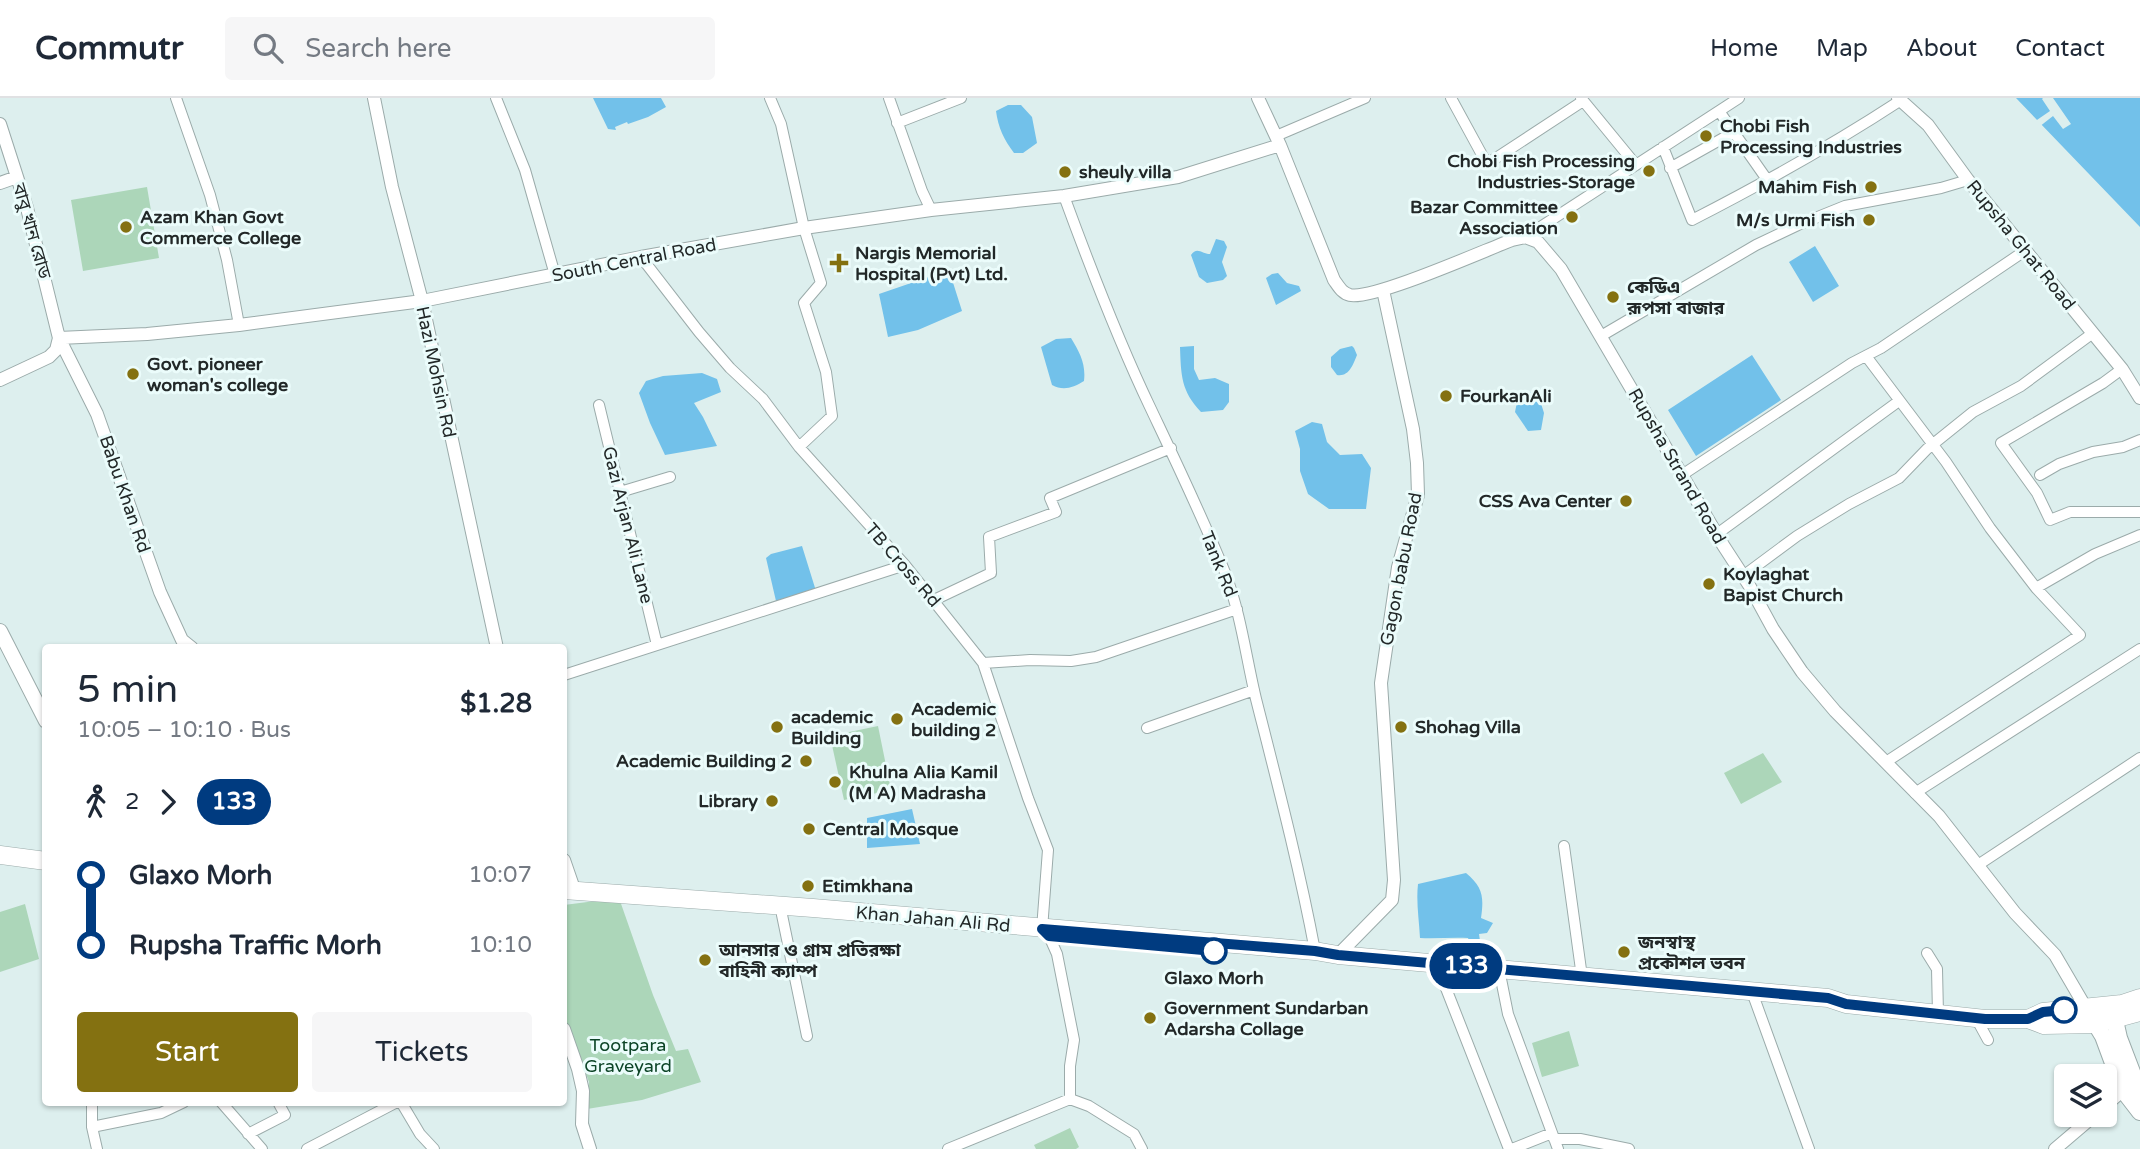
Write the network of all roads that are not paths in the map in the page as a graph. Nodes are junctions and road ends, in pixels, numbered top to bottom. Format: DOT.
graph roads {
  1 [pos="176,98"];
  2 [pos="374,98"];
  3 [pos="496,98"];
  4 [pos="770,98"];
  5 [pos="889,98"];
  6 [pos="961,98"];
  7 [pos="1258,98"];
  8 [pos="1365,98"];
  9 [pos="1451,98"];
  10 [pos="1739,98"];
  11 [pos="1582,99"];
  12 [pos="1899,99"];
  13 [pos="1719,111"];
  14 [pos="897,123"];
  15 [pos="0,124"];
  16 [pos="1734,132"];
  17 [pos="1278,140"];
  18 [pos="1663,147"];
  19 [pos="1636,165"];
  20 [pos="1670,168"];
  21 [pos="17,177"];
  22 [pos="1968,180"];
  23 [pos="1768,181"];
  24 [pos="0,183"];
  25 [pos="1064,196"];
  26 [pos="931,210"];
  27 [pos="804,228"];
  28 [pos="1525,237"];
  29 [pos="2026,250"];
  30 [pos="641,257"];
  31 [pos="555,275"];
  32 [pos="1383,290"];
  33 [pos="422,301"];
  34 [pos="239,325"];
  35 [pos="2093,333"];
  36 [pos="1601,336"];
  37 [pos="60,338"];
  38 [pos="1866,356"];
  39 [pos="2122,369"];
  40 [pos="0,380"];
  41 [pos="2140,398"];
  42 [pos="1899,401"];
  43 [pos="599,405"];
  44 [pos="2140,440"];
  45 [pos="1932,445"];
  46 [pos="799,447"];
  47 [pos="1171,448"];
  48 [pos="1682,475"];
  49 [pos="2040,475"];
  50 [pos="670,477"];
  51 [pos="620,492"];
  52 [pos="2140,512"];
  53 [pos="1717,534"];
  54 [pos="2140,535"];
  55 [pos="905,565"];
  56 [pos="1743,576"];
  57 [pos="2036,589"];
  58 [pos="934,600"];
  59 [pos="1237,609"];
  60 [pos="0,631"];
  61 [pos="187,644"];
  62 [pos="496,644"];
  63 [pos="657,645"];
  64 [pos="2140,649"];
  65 [pos="983,663"];
  66 [pos="567,674"];
  67 [pos="1254,690"];
  68 [pos="42,713"];
  69 [pos="1147,728"];
  70 [pos="2140,758"];
  71 [pos="1886,762"];
  72 [pos="1915,793"];
  73 [pos="0,846"];
  74 [pos="1564,846"];
  75 [pos="42,850"];
  76 [pos="0,855"];
  77 [pos="42,860"];
  78 [pos="1978,866"];
  79 [pos="567,892"];
  80 [pos="782,915"];
  81 [pos="1045,932"];
  82 [pos="1315,951"];
  83 [pos="1927,953"];
  84 [pos="1338,955"];
  85 [pos="1440,973"];
  86 [pos="1500,974"];
  87 [pos="1582,977"];
  88 [pos="1753,996"];
  89 [pos="2140,998"];
  90 [pos="2113,1012"];
  91 [pos="2140,1012"];
  92 [pos="1938,1014"];
  93 [pos="2091,1016"];
  94 [pos="1976,1018"];
  95 [pos="807,1036"];
  96 [pos="567,1038"];
  97 [pos="1988,1040"];
  98 [pos="2134,1085"];
  99 [pos="2117,1097"];
  100 [pos="1070,1099"];
  101 [pos="92,1106"];
  102 [pos="176,1106"];
  103 [pos="224,1106"];
  104 [pos="280,1106"];
  105 [pos="391,1106"];
  106 [pos="402,1106"];
  107 [pos="2140,1112"];
  108 [pos="92,1127"];
  109 [pos="2081,1127"];
  110 [pos="248,1134"];
  111 [pos="978,1137"];
  112 [pos="1555,1140"];
  113 [pos="97,1149"];
  114 [pos="262,1149"];
  115 [pos="307,1149"];
  116 [pos="434,1149"];
  117 [pos="590,1149"];
  118 [pos="947,1149"];
  119 [pos="983,1149"];
  120 [pos="1142,1149"];
  121 [pos="1510,1149"];
  122 [pos="1629,1149"];
  123 [pos="1809,1149"];
  124 [pos="2055,1149"];
  1 -- 34 [label="street"];
  2 -- 33 [label="street, Hazi Mohsin Rd"];
  3 -- 31 [label="street"];
  4 -- 27 [label="street"];
  5 -- 14 [label="street"];
  6 -- 14 [label="street"];
  7 -- 17 [label="street"];
  8 -- 17 [label="street"];
  9 -- 11 [label="street"];
  10 -- 13 [label="street"];
  11 -- 19 [label="street"];
  12 -- 22 [label="street, Rupsha Ghat Road"];
  12 -- 23 [label="street"];
  13 -- 16 [label="street"];
  13 -- 18 [label="street"];
  14 -- 26 [label="street"];
  15 -- 21 [label="street, বাবু খান রোড"];
  16 -- 20 [label="street"];
  16 -- 23 [label="street"];
  17 -- 25 [label="street, South Central Road"];
  17 -- 32 [label="street"];
  18 -- 19 [label="street"];
  18 -- 20 [label="street"];
  19 -- 28 [label="street"];
  20 -- 23 [label="street"];
  21 -- 24 [label="street"];
  21 -- 37 [label="street, বাবু খান রোড"];
  22 -- 29 [label="street, Rupsha Ghat Road"];
  22 -- 36 [label="street"];
  25 -- 26 [label="street, South Central Road"];
  25 -- 47 [label="street, Tank Rd"];
  26 -- 27 [label="street, South Central Road"];
  27 -- 30 [label="street, South Central Road"];
  27 -- 46 [label="street"];
  28 -- 32 [label="street"];
  28 -- 36 [label="street, Rupsha Strand Road"];
  29 -- 35 [label="street, Rupsha Ghat Road"];
  29 -- 38 [label="street"];
  30 -- 31 [label="street, South Central Road"];
  30 -- 46 [label="street, TB Cross Rd"];
  31 -- 33 [label="street, South Central Road"];
  32 -- 84 [label="street, Gagon babu Road"];
  33 -- 34 [label="street, South Central Road"];
  33 -- 62 [label="street, Hazi Mohsin Rd"];
  34 -- 37 [label="street, South Central Road"];
  35 -- 39 [label="street, Rupsha Ghat Road"];
  35 -- 45 [label="street"];
  36 -- 48 [label="street, Rupsha Strand Road"];
  37 -- 40 [label="street"];
  37 -- 61 [label="street, Babu Khan Rd"];
  38 -- 42 [label="street"];
  38 -- 48 [label="street"];
  39 -- 41 [label="street, Rupsha Ghat Road"];
  39 -- 52 [label="street"];
  42 -- 45 [label="street"];
  42 -- 53 [label="street"];
  43 -- 51 [label="street, Gazi Arjan Ali Lane"];
  44 -- 49 [label="street"];
  45 -- 56 [label="street"];
  45 -- 57 [label="street"];
  46 -- 55 [label="street, TB Cross Rd"];
  47 -- 58 [label="street"];
  47 -- 59 [label="street, Tank Rd"];
  48 -- 53 [label="street, Rupsha Strand Road"];
  50 -- 51 [label="street"];
  51 -- 63 [label="street, Gazi Arjan Ali Lane"];
  53 -- 56 [label="street, Rupsha Strand Road"];
  54 -- 57 [label="street"];
  55 -- 58 [label="street, TB Cross Rd"];
  55 -- 63 [label="street"];
  56 -- 71 [label="street, Rupsha Strand Road"];
  57 -- 71 [label="street"];
  58 -- 65 [label="street, TB Cross Rd"];
  59 -- 65 [label="street"];
  59 -- 67 [label="street, Tank Rd"];
  60 -- 68 [label="main road"];
  63 -- 66 [label="street"];
  64 -- 72 [label="street"];
  65 -- 81 [label="street, TB Cross Rd"];
  67 -- 69 [label="street"];
  67 -- 82 [label="street, Tank Rd"];
  70 -- 78 [label="street"];
  71 -- 72 [label="street, Rupsha Strand Road"];
  72 -- 78 [label="street, Rupsha Strand Road"];
  73 -- 75 [label="highway"];
  74 -- 87 [label="street"];
  76 -- 77 [label="highway"];
  78 -- 93 [label="street, Rupsha Strand Road"];
  79 -- 80 [label="highway, Khan Jahan Ali Rd"];
  79 -- 81 [label="highway, Khan Jahan Ali Rd"];
  80 -- 81 [label="highway, Khan Jahan Ali Rd"];
  80 -- 95 [label="street"];
  81 -- 82 [label="highway, Khan Jahan Ali Rd"];
  81 -- 85 [label="highway, Khan Jahan Ali Rd"];
  81 -- 100 [label="street"];
  82 -- 84 [label="highway, Khan Jahan Ali Rd"];
  83 -- 92 [label="street"];
  84 -- 86 [label="highway, Khan Jahan Ali Rd"];
  85 -- 86 [label="highway, Khan Jahan Ali Rd"];
  85 -- 121 [label="street"];
  86 -- 87 [label="highway, Khan Jahan Ali Rd"];
  86 -- 88 [label="highway, Khan Jahan Ali Rd"];
  86 -- 112 [label="street"];
  87 -- 88 [label="highway, Khan Jahan Ali Rd"];
  88 -- 92 [label="highway, Khan Jahan Ali Rd"];
  88 -- 123 [label="street"];
  89 -- 90 [label="highway"];
  90 -- 91 [label="highway"];
  90 -- 93 [label="highway, Khan Jahan Ali Rd"];
  90 -- 98 [label="main road"];
  92 -- 94 [label="highway, Khan Jahan Ali Rd"];
  93 -- 94 [label="highway, Khan Jahan Ali Rd"];
  93 -- 98 [label="main road"];
  94 -- 97 [label="street"];
  96 -- 117 [label="street"];
  98 -- 99 [label="street"];
  98 -- 107 [label="main road"];
  100 -- 111 [label="street"];
  100 -- 120 [label="street"];
  101 -- 108 [label="street"];
  102 -- 108 [label="street"];
  103 -- 110 [label="street"];
  104 -- 110 [label="street"];
  105 -- 115 [label="street"];
  106 -- 116 [label="street"];
  108 -- 113 [label="street"];
  109 -- 124 [label="street"];
  110 -- 114 [label="street"];
  111 -- 118 [label="street"];
  111 -- 119 [label="street"];
  112 -- 121 [label="street"];
  112 -- 122 [label="street"];
}
